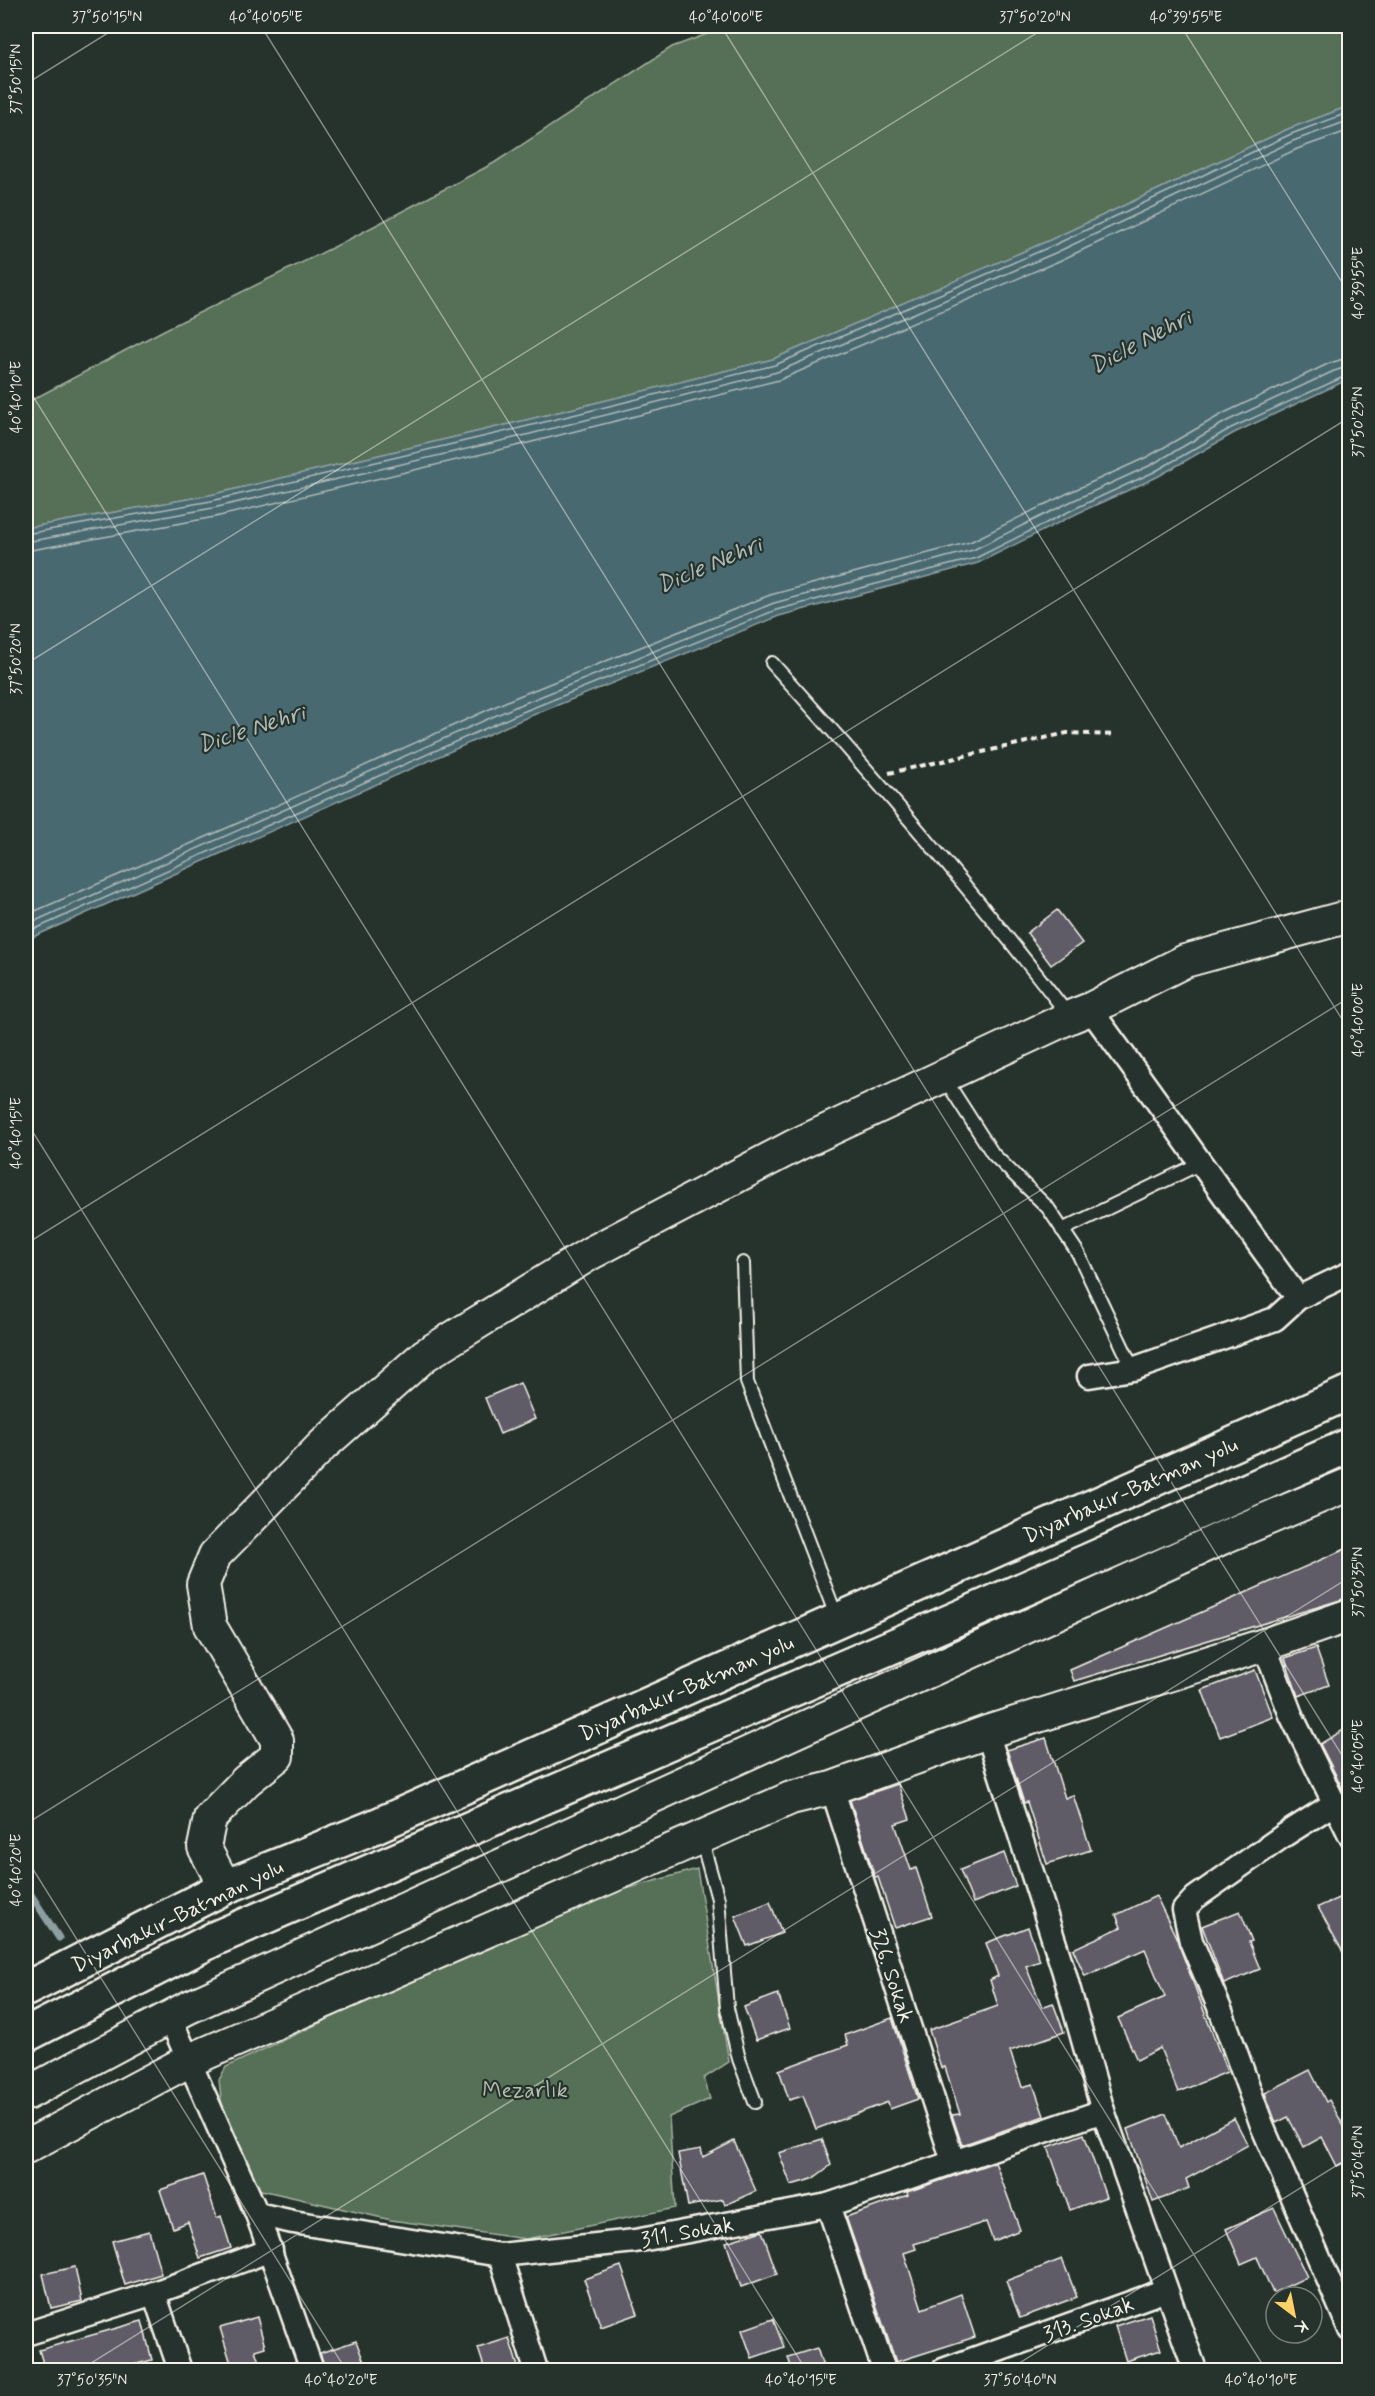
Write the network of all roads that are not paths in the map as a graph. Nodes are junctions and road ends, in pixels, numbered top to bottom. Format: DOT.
graph roads {
  1 [pos="772,663"];
  2 [pos="1350,916"];
  3 [pos="1080,1013"];
  4 [pos="943,1076"];
  5 [pos="1201,1163"];
  6 [pos="1062,1230"];
  7 [pos="743,1263"];
  8 [pos="1350,1273"];
  9 [pos="1298,1298"];
  10 [pos="1133,1370"];
  11 [pos="1089,1376"];
  12 [pos="1350,1392"];
  13 [pos="1350,1445"];
  14 [pos="1350,1484"];
  15 [pos="1350,1615"];
  16 [pos="837,1619"];
  17 [pos="1264,1645"];
  18 [pos="987,1732"];
  19 [pos="832,1788"];
  20 [pos="1335,1803"];
  21 [pos="1350,1835"];
  22 [pos="701,1837"];
  23 [pos="225,1887"];
  24 [pos="26,1989"];
  25 [pos="170,2018"];
  26 [pos="26,2035"];
  27 [pos="188,2061"];
  28 [pos="26,2094"];
  29 [pos="755,2102"];
  30 [pos="1104,2111"];
  31 [pos="26,2147"];
  32 [pos="953,2162"];
  33 [pos="828,2205"];
  34 [pos="257,2214"];
  35 [pos="271,2250"];
  36 [pos="500,2255"];
  37 [pos="1166,2290"];
  38 [pos="154,2294"];
  39 [pos="1350,2330"];
  40 [pos="26,2334"];
  41 [pos="180,2370"];
  42 [pos="312,2370"];
  43 [pos="536,2370"];
  44 [pos="884,2370"];
  45 [pos="943,2370"];
  46 [pos="1195,2370"];
  1 -- 3 [label="lane"];
  2 -- 3 [label="street"];
  3 -- 4 [label="street"];
  3 -- 5 [label="street"];
  4 -- 6 [label="lane"];
  4 -- 23 [label="street"];
  5 -- 6 [label="lane"];
  5 -- 9 [label="street"];
  6 -- 10 [label="lane"];
  7 -- 16 [label="lane"];
  8 -- 9 [label="street"];
  9 -- 10 [label="street"];
  10 -- 11 [label="street"];
  12 -- 16 [label="highway, Diyarbakır-Batman yolu"];
  13 -- 26 [label="highway, Diyarbakır-Batman yolu"];
  14 -- 25 [label="street"];
  15 -- 17 [label="street"];
  16 -- 23 [label="highway, Diyarbakır-Batman yolu"];
  17 -- 18 [label="street"];
  17 -- 20 [label="street"];
  18 -- 19 [label="street"];
  18 -- 30 [label="street"];
  19 -- 22 [label="street"];
  19 -- 32 [label="street, 326. Sokak"];
  20 -- 21 [label="street"];
  20 -- 39 [label="street"];
  22 -- 27 [label="street"];
  22 -- 29 [label="lane"];
  23 -- 24 [label="highway, Diyarbakır-Batman yolu"];
  25 -- 27 [label="street"];
  25 -- 28 [label="street"];
  27 -- 31 [label="street"];
  27 -- 34 [label="street"];
  30 -- 32 [label="street, 311. Sokak"];
  30 -- 37 [label="street"];
  32 -- 33 [label="street, 311. Sokak"];
  33 -- 36 [label="street, 311. Sokak"];
  33 -- 44 [label="street"];
  34 -- 35 [label="street"];
  34 -- 36 [label="street, 311. Sokak"];
  35 -- 38 [label="street"];
  35 -- 42 [label="street"];
  36 -- 43 [label="street"];
  37 -- 45 [label="street, 313. Sokak"];
  37 -- 46 [label="street"];
  38 -- 40 [label="street"];
  38 -- 41 [label="street"];
}
